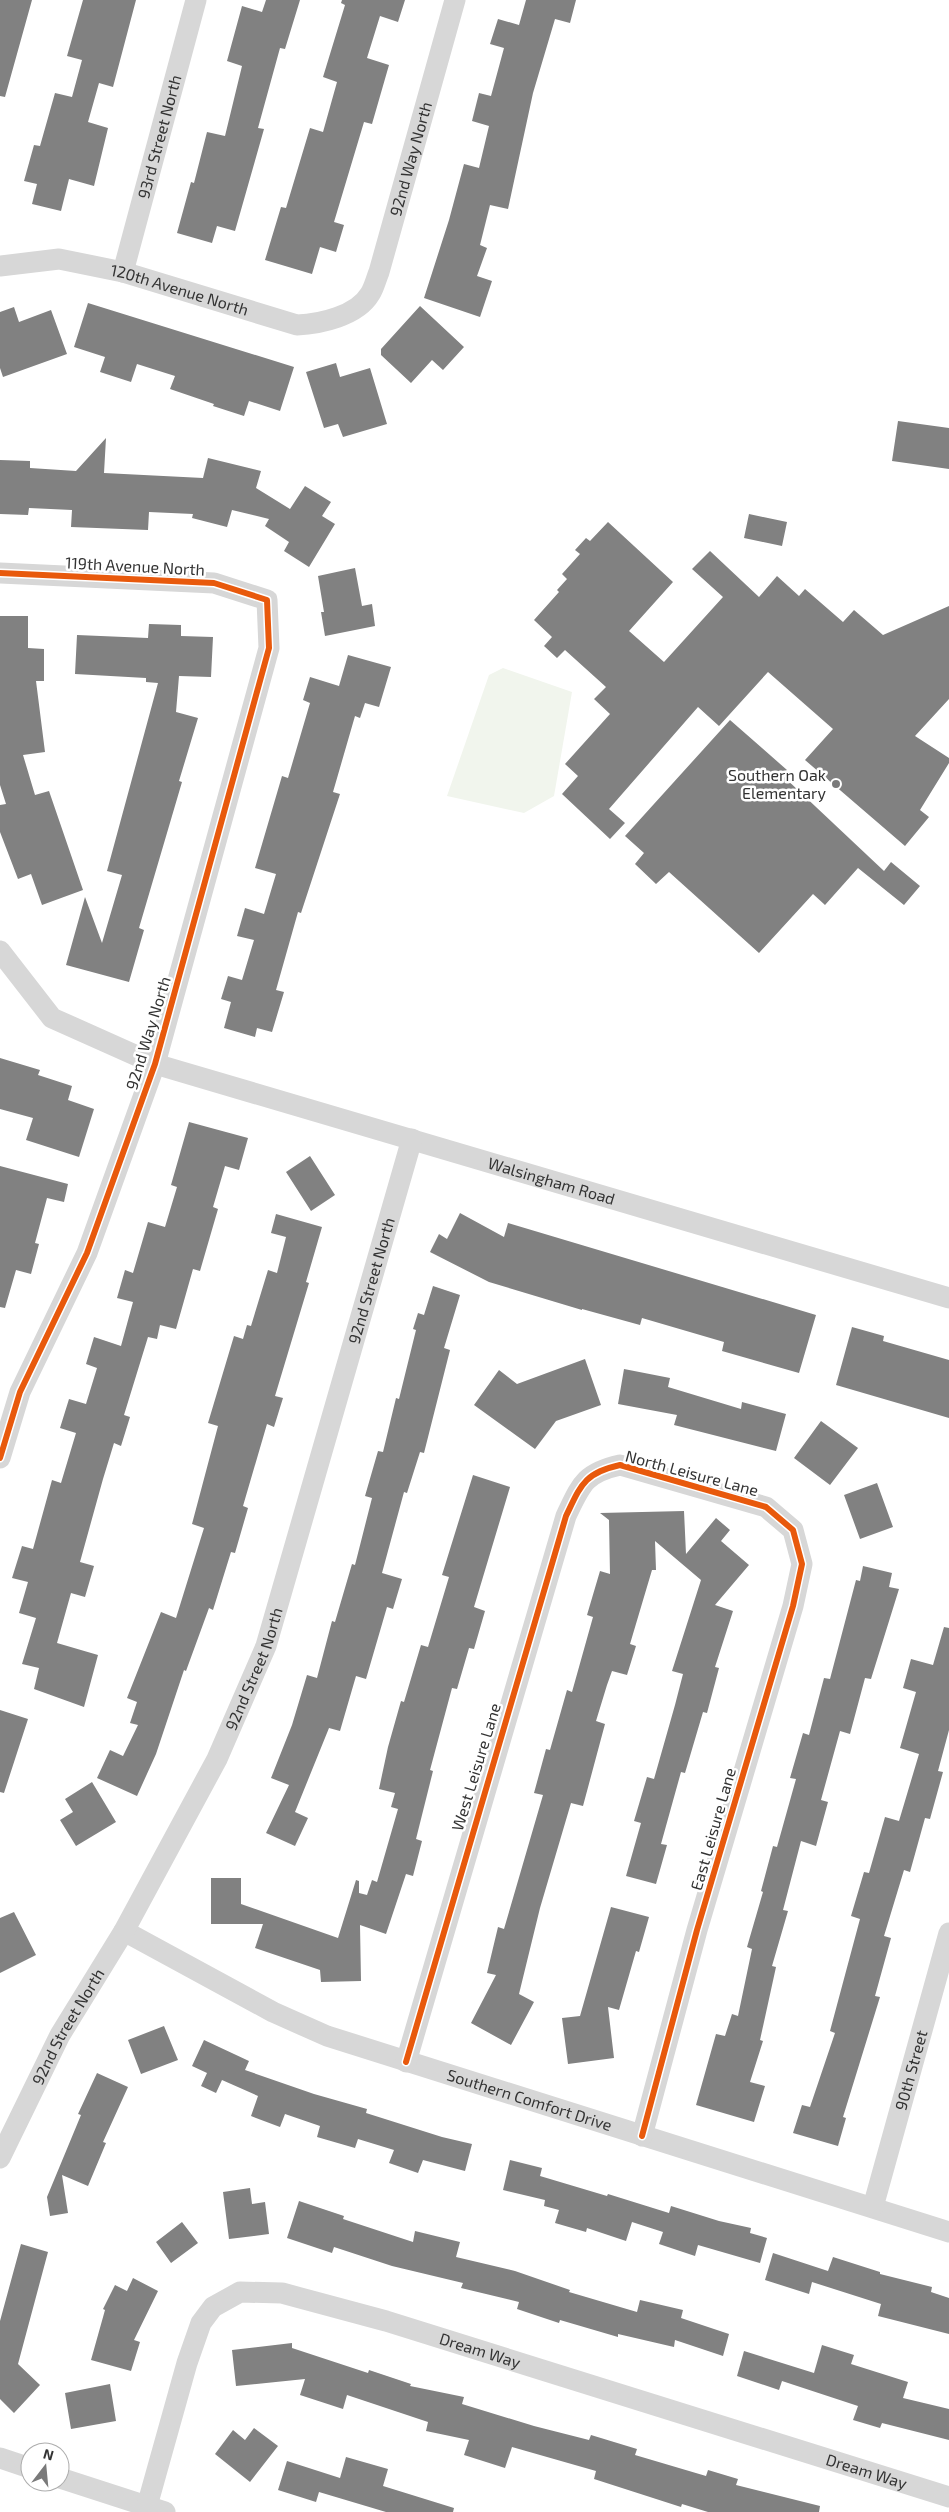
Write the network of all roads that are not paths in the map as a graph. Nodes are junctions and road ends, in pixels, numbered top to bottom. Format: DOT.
graph roads {
  1 [pos="196,0"];
  2 [pos="455,0"];
  3 [pos="0,266"];
  4 [pos="123,272"];
  5 [pos="354,309"];
  6 [pos="0,573"];
  7 [pos="267,600"];
  8 [pos="0,951"];
  9 [pos="155,1064"];
  10 [pos="412,1139"];
  11 [pos="949,1298"];
  12 [pos="0,1458"];
  13 [pos="582,1484"];
  14 [pos="793,1530"];
  15 [pos="124,1931"];
  16 [pos="949,1933"];
  17 [pos="406,2062"];
  18 [pos="642,2136"];
  19 [pos="0,2158"];
  20 [pos="873,2207"];
  21 [pos="949,2232"];
  22 [pos="0,2458"];
  23 [pos="20,2465"];
  24 [pos="70,2481"];
  25 [pos="949,2497"];
  26 [pos="156,2509"];
  1 -- 4 [label="street, 93rd Street North"];
  2 -- 5 [label="street, 92nd Way North"];
  3 -- 4 [label="street, 120th Avenue North"];
  4 -- 5 [label="street, 120th Avenue North"];
  6 -- 7 [label="street, 119th Avenue North"];
  7 -- 9 [label="street, 92nd Way North"];
  8 -- 9 [label="street, Walsingham Road"];
  9 -- 10 [label="street, Walsingham Road"];
  9 -- 12 [label="street, 92nd Way North"];
  10 -- 11 [label="street, Walsingham Road"];
  10 -- 15 [label="street, 92nd Street North"];
  13 -- 14 [label="street, North Leisure Lane"];
  13 -- 17 [label="street, West Leisure Lane"];
  14 -- 18 [label="street, East Leisure Lane"];
  15 -- 17 [label="street, Southern Comfort Drive"];
  15 -- 19 [label="street, 92nd Street North"];
  16 -- 20 [label="street, 90th Street"];
  17 -- 18 [label="street, Southern Comfort Drive"];
  18 -- 20 [label="street, Southern Comfort Drive"];
  20 -- 21 [label="street, Southern Comfort Drive"];
  22 -- 23 [label="street"];
  24 -- 26 [label="street"];
  25 -- 26 [label="street, Dream Way"];
}
